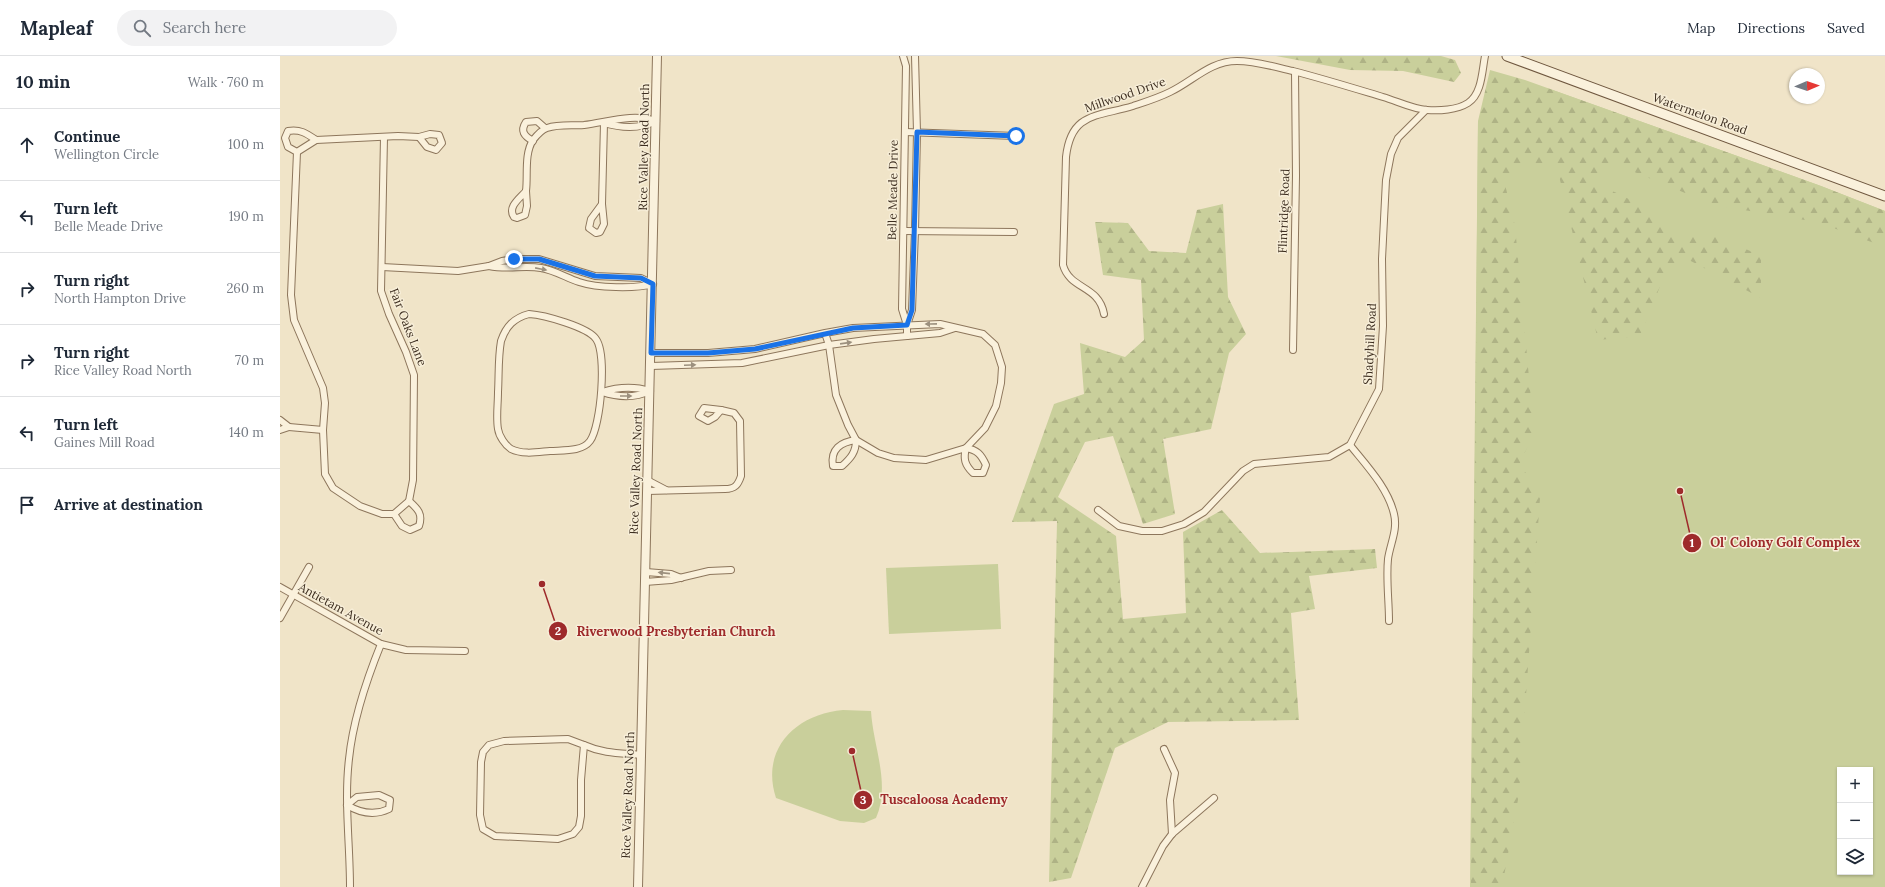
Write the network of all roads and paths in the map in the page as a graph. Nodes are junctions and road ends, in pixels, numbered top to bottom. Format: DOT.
graph roads {
  1 [pos="658,56"];
  2 [pos="903,56"];
  3 [pos="915,56"];
  4 [pos="1485,56"];
  5 [pos="1507,56"];
  6 [pos="1295,72"];
  7 [pos="1426,110"];
  8 [pos="656,120"];
  9 [pos="604,123"];
  10 [pos="545,128"];
  11 [pos="905,132"];
  12 [pos="917,132"];
  13 [pos="1016,136"];
  14 [pos="384,137"];
  15 [pos="419,137"];
  16 [pos="316,140"];
  17 [pos="533,141"];
  18 [pos="297,152"];
  19 [pos="526,191"];
  20 [pos="1885,196"];
  21 [pos="602,204"];
  22 [pos="904,231"];
  23 [pos="914,231"];
  24 [pos="1014,232"];
  25 [pos="489,266"];
  26 [pos="382,267"];
  27 [pos="653,284"];
  28 [pos="1104,314"];
  29 [pos="907,325"];
  30 [pos="955,328"];
  31 [pos="825,333"];
  32 [pos="907,336"];
  33 [pos="829,345"];
  34 [pos="1293,350"];
  35 [pos="651,353"];
  36 [pos="651,366"];
  37 [pos="650,391"];
  38 [pos="602,392"];
  39 [pos="721,410"];
  40 [pos="280,420"];
  41 [pos="289,427"];
  42 [pos="280,430"];
  43 [pos="323,430"];
  44 [pos="856,440"];
  45 [pos="1350,444"];
  46 [pos="966,448"];
  47 [pos="647,480"];
  48 [pos="668,490"];
  49 [pos="647,491"];
  50 [pos="409,501"];
  51 [pos="1098,510"];
  52 [pos="394,514"];
  53 [pos="309,567"];
  54 [pos="730,570"];
  55 [pos="646,572"];
  56 [pos="681,578"];
  57 [pos="645,582"];
  58 [pos="280,587"];
  59 [pos="293,596"];
  60 [pos="280,618"];
  61 [pos="1389,621"];
  62 [pos="381,644"];
  63 [pos="465,651"];
  64 [pos="584,745"];
  65 [pos="1164,749"];
  66 [pos="642,755"];
  67 [pos="1214,798"];
  68 [pos="347,805"];
  69 [pos="1172,834"];
  70 [pos="636,886"];
  71 [pos="350,887"];
  72 [pos="1142,887"];
  1 -- 8 [label="street, Rice Valley Road North"];
  2 -- 11 [label="street, Belle Meade Drive"];
  3 -- 12 [label="street, Belle Meade Drive"];
  4 -- 7 [label="street, Millwood Drive"];
  5 -- 20 [label="main road, Watermelon Road"];
  6 -- 7 [label="street, Millwood Drive"];
  6 -- 28 [label="street, Millwood Drive"];
  6 -- 34 [label="street, Flintridge Road"];
  7 -- 45 [label="street, Shadyhill Road"];
  8 -- 9 [label="street"];
  8 -- 27 [label="street, Rice Valley Road North"];
  9 -- 10 [label="street"];
  9 -- 21 [label="street"];
  10 -- 17 [label="street"];
  10 -- 17 [label="street"];
  11 -- 12 [label="street"];
  11 -- 22 [label="street, Belle Meade Drive"];
  12 -- 13 [label="street"];
  12 -- 23 [label="street, Belle Meade Drive"];
  14 -- 15 [label="street"];
  14 -- 16 [label="street"];
  14 -- 26 [label="street, Fair Oaks Lane"];
  16 -- 18 [label="street"];
  16 -- 18 [label="street"];
  17 -- 19 [label="street"];
  18 -- 43 [label="street"];
  22 -- 23 [label="street"];
  22 -- 29 [label="street, Belle Meade Drive"];
  23 -- 24 [label="street"];
  23 -- 29 [label="street, Belle Meade Drive"];
  25 -- 26 [label="street"];
  25 -- 27 [label="street, one-way"];
  25 -- 27 [label="street"];
  26 -- 50 [label="street, Fair Oaks Lane"];
  27 -- 35 [label="street, Rice Valley Road North"];
  30 -- 29 [label="street, one-way"];
  29 -- 31 [label="street"];
  29 -- 32 [label="street, Belle Meade Drive"];
  30 -- 32 [label="street"];
  30 -- 46 [label="street"];
  31 -- 33 [label="street"];
  31 -- 35 [label="street"];
  33 -- 32 [label="street, one-way"];
  36 -- 33 [label="street, one-way"];
  33 -- 44 [label="street"];
  35 -- 36 [label="street, Rice Valley Road North"];
  36 -- 37 [label="street, Rice Valley Road North"];
  37 -- 38 [label="street"];
  37 -- 47 [label="street, Rice Valley Road North"];
  38 -- 38 [label="street"];
  39 -- 48 [label="street"];
  40 -- 41 [label="street"];
  41 -- 42 [label="street"];
  41 -- 43 [label="street"];
  43 -- 52 [label="street"];
  44 -- 44 [label="street"];
  44 -- 46 [label="street"];
  45 -- 51 [label="street"];
  45 -- 61 [label="street"];
  46 -- 46 [label="street"];
  47 -- 48 [label="street"];
  47 -- 49 [label="street, Rice Valley Road North"];
  48 -- 49 [label="street"];
  49 -- 55 [label="street, Rice Valley Road North"];
  50 -- 52 [label="street"];
  50 -- 52 [label="street"];
  53 -- 59 [label="street"];
  54 -- 56 [label="street"];
  56 -- 55 [label="street, one-way"];
  55 -- 57 [label="street, Rice Valley Road North"];
  56 -- 57 [label="street"];
  57 -- 66 [label="street, Rice Valley Road North"];
  58 -- 59 [label="street, Antietam Avenue"];
  59 -- 60 [label="street"];
  59 -- 62 [label="street, Antietam Avenue"];
  62 -- 63 [label="street, Antietam Avenue"];
  62 -- 68 [label="street"];
  64 -- 64 [label="street"];
  64 -- 66 [label="street"];
  65 -- 69 [label="street"];
  66 -- 70 [label="street, Rice Valley Road North"];
  67 -- 69 [label="street"];
  68 -- 68 [label="street"];
  68 -- 71 [label="street"];
  69 -- 72 [label="street"];
}
